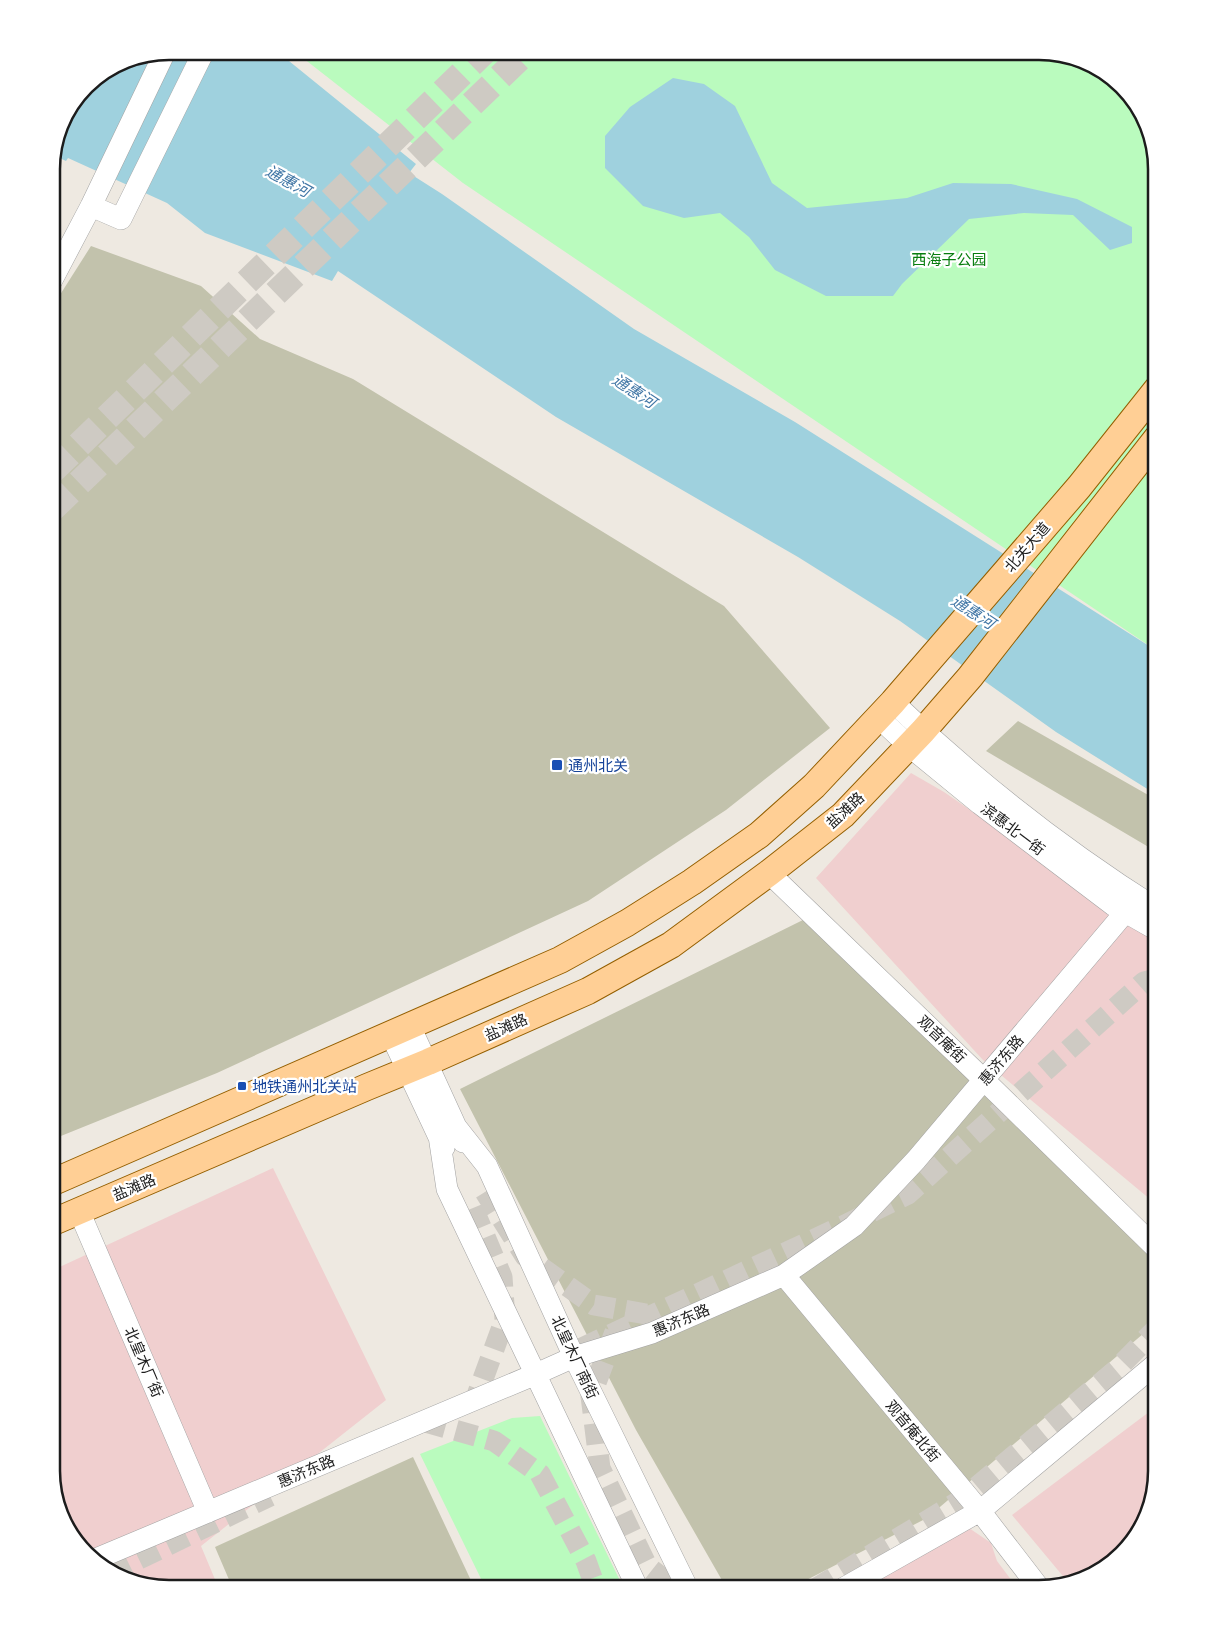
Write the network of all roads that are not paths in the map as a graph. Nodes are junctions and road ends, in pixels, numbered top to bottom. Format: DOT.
graph roads {
  1 [pos="200,60"];
  2 [pos="161,61"];
  3 [pos="91,206"];
  4 [pos="60,266"];
  5 [pos="1148,400"];
  6 [pos="1148,449"];
  7 [pos="886,709"];
  8 [pos="916,738"];
  9 [pos="769,873"];
  10 [pos="1132,904"];
  11 [pos="1148,907"];
  12 [pos="1148,921"];
  13 [pos="401,1030"];
  14 [pos="418,1066"];
  15 [pos="984,1080"];
  16 [pos="448,1132"];
  17 [pos="60,1179"];
  18 [pos="479,1200"];
  19 [pos="79,1211"];
  20 [pos="60,1220"];
  21 [pos="1148,1240"];
  22 [pos="784,1275"];
  23 [pos="574,1356"];
  24 [pos="1148,1371"];
  25 [pos="536,1374"];
  26 [pos="980,1511"];
  27 [pos="208,1512"];
  28 [pos="102,1557"];
  29 [pos="634,1580"];
  30 [pos="684,1580"];
  31 [pos="858,1580"];
  32 [pos="1034,1580"];
  1 -- 3 [label="street"];
  2 -- 3 [label="street"];
  3 -- 4 [label="street"];
  5 -- 7 [label="main road, 北关大道"];
  6 -- 8 [label="main road"];
  7 -- 8 [label="street, 滨惠北一街"];
  7 -- 13 [label="main road"];
  8 -- 9 [label="main road, 盐滩路"];
  8 -- 10 [label="street, 滨惠北一街"];
  9 -- 14 [label="main road, 盐滩路"];
  9 -- 15 [label="street, 观音庵街"];
  10 -- 11 [label="street, 滨惠北一街"];
  10 -- 12 [label="street, 滨惠北一街"];
  10 -- 15 [label="street, 惠济东路"];
  13 -- 14 [label="street, 北皇木厂南街"];
  13 -- 17 [label="main road"];
  14 -- 16 [label="street, 北皇木厂南街"];
  14 -- 19 [label="main road, 盐滩路"];
  15 -- 21 [label="street, 观音庵街"];
  15 -- 22 [label="street, 惠济东路"];
  16 -- 18 [label="street, 北皇木厂南街"];
  16 -- 23 [label="street, 北皇木厂南街"];
  16 -- 25 [label="street, 北皇木厂南街"];
  19 -- 20 [label="main road, 盐滩路"];
  19 -- 27 [label="street, 北皇木厂街"];
  22 -- 23 [label="street, 惠济东路"];
  22 -- 26 [label="street, 观音庵北街"];
  23 -- 25 [label="street, 惠济东路"];
  23 -- 30 [label="street, 北皇木厂南街"];
  24 -- 26 [label="street"];
  25 -- 27 [label="street, 惠济东路"];
  25 -- 29 [label="street, 北皇木厂南街"];
  26 -- 31 [label="street"];
  26 -- 32 [label="street, 观音庵北街"];
  27 -- 28 [label="street, 惠济东路"];
}
